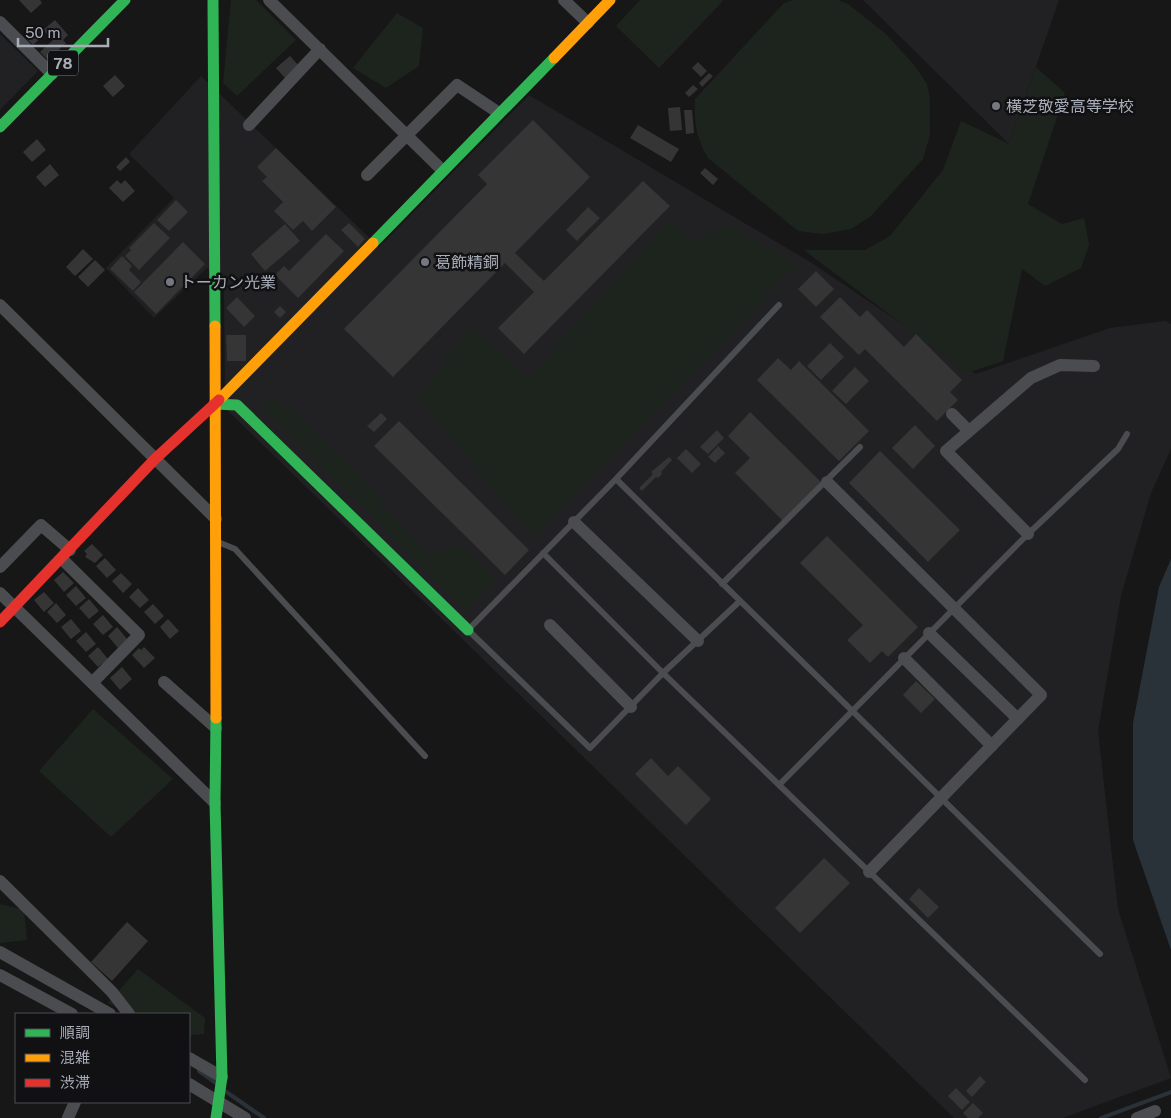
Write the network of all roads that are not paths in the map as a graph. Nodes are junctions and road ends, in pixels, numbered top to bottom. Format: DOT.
graph roads {
  1 [pos="125,0"];
  2 [pos="213,0"];
  3 [pos="269,0"];
  4 [pos="564,0"];
  5 [pos="610,0"];
  6 [pos="0,22"];
  7 [pos="588,23"];
  8 [pos="320,49"];
  9 [pos="52,74"];
  10 [pos="499,112"];
  11 [pos="250,125"];
  12 [pos="0,127"];
  13 [pos="407,135"];
  14 [pos="442,170"];
  15 [pos="367,175"];
  16 [pos="0,305"];
  17 [pos="779,306"];
  18 [pos="1094,366"];
  19 [pos="214,404"];
  20 [pos="952,414"];
  21 [pos="968,430"];
  22 [pos="1126,434"];
  23 [pos="860,447"];
  24 [pos="155,459"];
  25 [pos="616,479"];
  26 [pos="827,482"];
  27 [pos="216,519"];
  28 [pos="574,522"];
  29 [pos="1028,534"];
  30 [pos="217,542"];
  31 [pos="543,553"];
  32 [pos="66,554"];
  33 [pos="0,567"];
  34 [pos="722,584"];
  35 [pos="0,593"];
  36 [pos="740,601"];
  37 [pos="15,608"];
  38 [pos="955,608"];
  39 [pos="0,622"];
  40 [pos="550,624"];
  41 [pos="468,630"];
  42 [pos="929,633"];
  43 [pos="698,641"];
  44 [pos="904,658"];
  45 [pos="663,673"];
  46 [pos="164,682"];
  47 [pos="92,683"];
  48 [pos="631,706"];
  49 [pos="852,711"];
  50 [pos="1018,720"];
  51 [pos="216,728"];
  52 [pos="992,746"];
  53 [pos="425,756"];
  54 [pos="779,785"];
  55 [pos="941,798"];
  56 [pos="215,803"];
  57 [pos="870,872"];
  58 [pos="0,881"];
  59 [pos="0,952"];
  60 [pos="1100,954"];
  61 [pos="0,975"];
  62 [pos="70,1013"];
  63 [pos="108,1013"];
  64 [pos="128,1013"];
  65 [pos="190,1059"];
  66 [pos="222,1077"];
  67 [pos="1085,1080"];
  68 [pos="190,1085"];
  69 [pos="75,1103"];
  70 [pos="219,1103"];
  71 [pos="1155,1112"];
  72 [pos="68,1118"];
  73 [pos="216,1118"];
  74 [pos="245,1118"];
  75 [pos="1137,1118"];
  1 -- 9 [label="street, 78"];
  2 -- 19 [label="street"];
  3 -- 8 [label="street"];
  4 -- 7 [label="street"];
  5 -- 7 [label="street"];
  6 -- 9 [label="street"];
  7 -- 10 [label="street"];
  8 -- 11 [label="street"];
  8 -- 13 [label="street"];
  9 -- 12 [label="street, 78"];
  10 -- 13 [label="street"];
  10 -- 14 [label="street"];
  13 -- 14 [label="street"];
  13 -- 15 [label="street"];
  14 -- 19 [label="street"];
  16 -- 24 [label="street"];
  17 -- 25 [label="lane"];
  18 -- 21 [label="street"];
  19 -- 24 [label="street"];
  19 -- 27 [label="street"];
  19 -- 41 [label="street"];
  20 -- 21 [label="street"];
  21 -- 29 [label="street"];
  22 -- 29 [label="lane"];
  23 -- 26 [label="lane"];
  24 -- 27 [label="street"];
  24 -- 32 [label="street"];
  25 -- 28 [label="lane"];
  25 -- 34 [label="lane"];
  26 -- 34 [label="lane"];
  26 -- 38 [label="street"];
  27 -- 30 [label="street"];
  28 -- 31 [label="lane"];
  28 -- 43 [label="street"];
  29 -- 38 [label="lane"];
  30 -- 51 [label="street"];
  30 -- 53 [label="lane"];
  31 -- 41 [label="lane"];
  31 -- 45 [label="lane"];
  32 -- 33 [label="street"];
  32 -- 37 [label="street"];
  32 -- 47 [label="street"];
  34 -- 36 [label="lane"];
  35 -- 37 [label="street"];
  36 -- 43 [label="lane"];
  36 -- 49 [label="lane"];
  37 -- 39 [label="street"];
  37 -- 47 [label="street"];
  38 -- 42 [label="lane"];
  38 -- 50 [label="street"];
  40 -- 48 [label="street"];
  41 -- 48 [label="lane"];
  42 -- 44 [label="lane"];
  42 -- 50 [label="street"];
  43 -- 45 [label="lane"];
  44 -- 49 [label="lane"];
  44 -- 52 [label="street"];
  45 -- 48 [label="lane"];
  45 -- 54 [label="lane"];
  46 -- 51 [label="street"];
  47 -- 56 [label="street"];
  49 -- 54 [label="lane"];
  49 -- 55 [label="lane"];
  50 -- 52 [label="street"];
  51 -- 56 [label="street"];
  52 -- 55 [label="street"];
  54 -- 57 [label="lane"];
  55 -- 57 [label="street"];
  55 -- 60 [label="lane"];
  56 -- 66 [label="street"];
  57 -- 67 [label="lane"];
  58 -- 64 [label="street"];
  59 -- 63 [label="street"];
  61 -- 62 [label="street"];
  65 -- 66 [label="street"];
  66 -- 70 [label="street"];
  68 -- 70 [label="street"];
  69 -- 72 [label="street"];
  70 -- 73 [label="street"];
  70 -- 74 [label="street"];
  71 -- 75 [label="street"];
}
